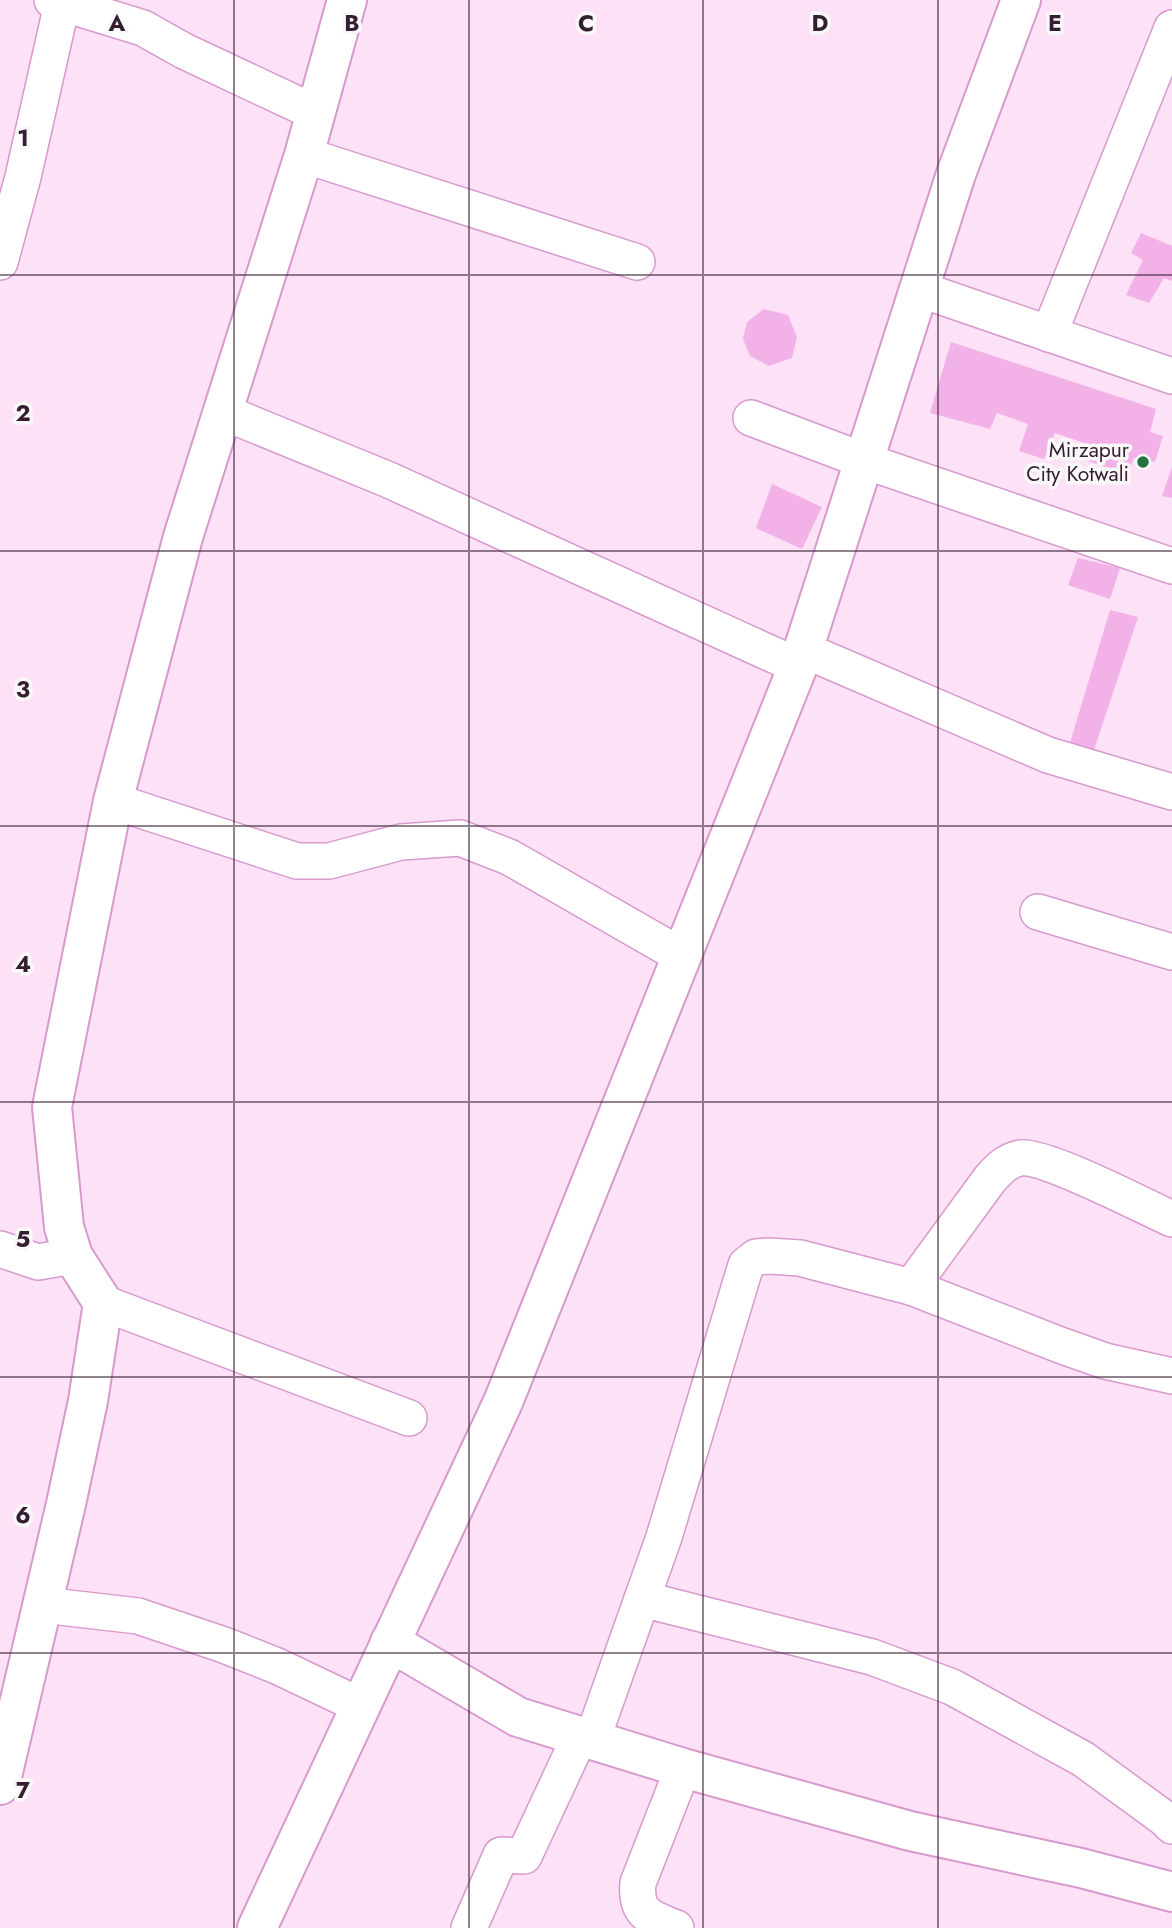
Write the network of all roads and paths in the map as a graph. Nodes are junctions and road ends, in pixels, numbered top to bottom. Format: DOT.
graph roads {
  1 [pos="1021,0"];
  2 [pos="57,2"];
  3 [pos="342,2"];
  4 [pos="1172,28"];
  5 [pos="316,113"];
  6 [pos="304,155"];
  7 [pos="0,262"];
  8 [pos="637,262"];
  9 [pos="919,289"];
  10 [pos="1049,334"];
  11 [pos="1172,376"];
  12 [pos="223,412"];
  13 [pos="751,418"];
  14 [pos="865,461"];
  15 [pos="1172,566"];
  16 [pos="801,658"];
  17 [pos="1172,792"];
  18 [pos="113,802"];
  19 [pos="1038,912"];
  20 [pos="1172,952"];
  21 [pos="682,956"];
  22 [pos="1172,1219"];
  23 [pos="0,1249"];
  24 [pos="73,1256"];
  25 [pos="912,1287"];
  26 [pos="103,1303"];
  27 [pos="1172,1376"];
  28 [pos="409,1418"];
  29 [pos="642,1599"];
  30 [pos="43,1605"];
  31 [pos="390,1642"];
  32 [pos="361,1706"];
  33 [pos="586,1738"];
  34 [pos="683,1768"];
  35 [pos="0,1785"];
  36 [pos="1172,1826"];
  37 [pos="1172,1892"];
  38 [pos="257,1928"];
  39 [pos="469,1928"];
  40 [pos="676,1928"];
  1 -- 9 [label="street"];
  2 -- 5 [label="street"];
  2 -- 7 [label="street"];
  3 -- 5 [label="street"];
  4 -- 10 [label="street"];
  5 -- 6 [label="street"];
  6 -- 8 [label="street"];
  6 -- 12 [label="street"];
  9 -- 10 [label="street"];
  9 -- 14 [label="street"];
  10 -- 11 [label="street"];
  12 -- 16 [label="street"];
  12 -- 18 [label="street"];
  13 -- 14 [label="street"];
  14 -- 15 [label="street"];
  14 -- 16 [label="street"];
  16 -- 17 [label="street"];
  16 -- 21 [label="street"];
  18 -- 21 [label="street"];
  18 -- 24 [label="street"];
  19 -- 20 [label="street"];
  21 -- 31 [label="street"];
  22 -- 25 [label="street"];
  23 -- 24 [label="street"];
  24 -- 26 [label="street"];
  25 -- 27 [label="street"];
  25 -- 29 [label="street"];
  26 -- 28 [label="street"];
  26 -- 30 [label="street"];
  29 -- 33 [label="street"];
  29 -- 36 [label="street"];
  30 -- 32 [label="street"];
  30 -- 35 [label="street"];
  31 -- 32 [label="street"];
  31 -- 33 [label="street"];
  32 -- 38 [label="street"];
  33 -- 34 [label="street"];
  33 -- 39 [label="street"];
  34 -- 37 [label="street"];
  34 -- 40 [label="street"];
}
